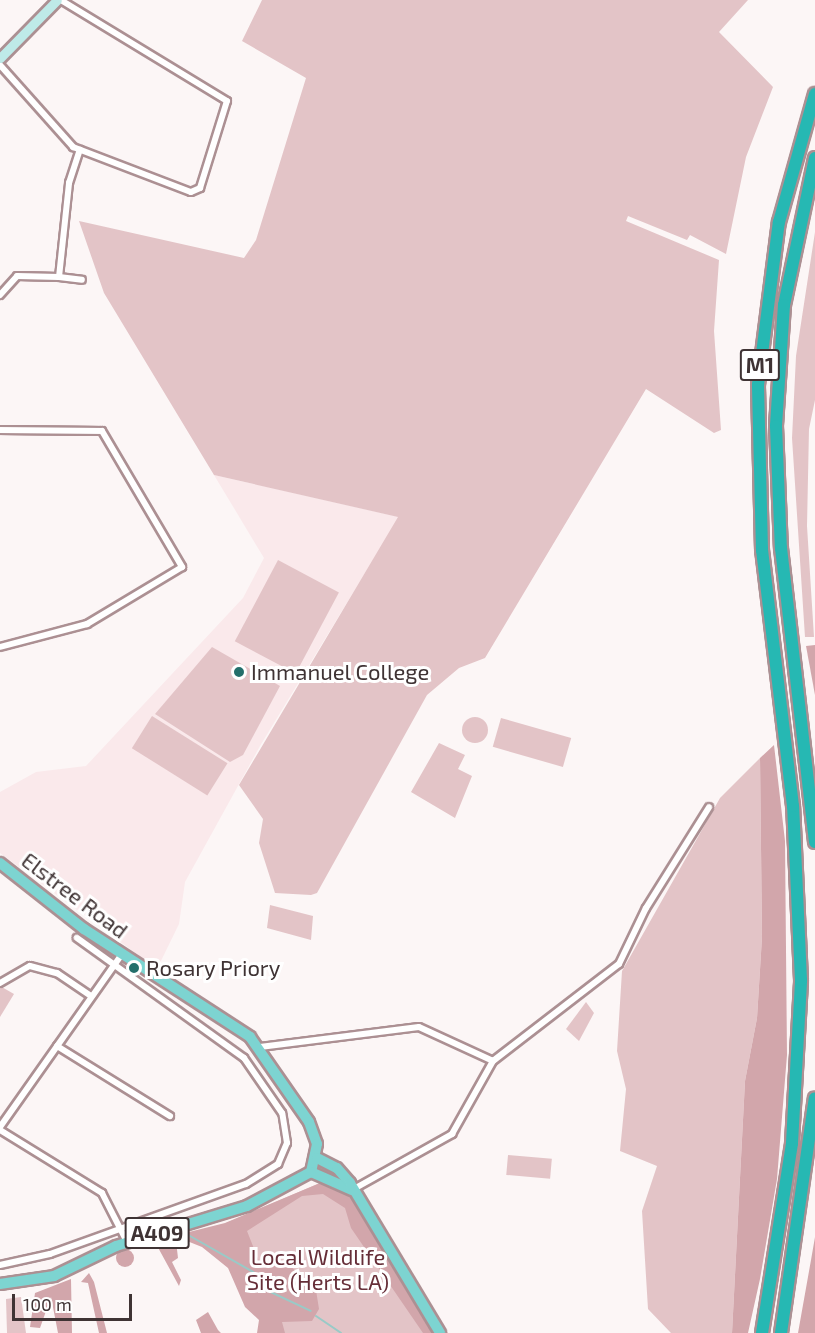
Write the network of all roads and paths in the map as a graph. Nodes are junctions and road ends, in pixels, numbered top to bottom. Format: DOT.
graph roads {
  1 [pos="57,0"];
  2 [pos="61,0"];
  3 [pos="0,58"];
  4 [pos="0,65"];
  5 [pos="815,94"];
  6 [pos="80,150"];
  7 [pos="815,158"];
  8 [pos="58,277"];
  9 [pos="82,280"];
  10 [pos="0,295"];
  11 [pos="0,430"];
  12 [pos="0,646"];
  13 [pos="709,807"];
  14 [pos="815,842"];
  15 [pos="0,863"];
  16 [pos="77,938"];
  17 [pos="122,954"];
  18 [pos="114,965"];
  19 [pos="0,983"];
  20 [pos="92,996"];
  21 [pos="57,1046"];
  22 [pos="260,1047"];
  23 [pos="493,1061"];
  24 [pos="815,1098"];
  25 [pos="170,1116"];
  26 [pos="0,1130"];
  27 [pos="317,1158"];
  28 [pos="329,1164"];
  29 [pos="311,1172"];
  30 [pos="323,1176"];
  31 [pos="352,1190"];
  32 [pos="121,1227"];
  33 [pos="127,1242"];
  34 [pos="0,1265"];
  35 [pos="0,1284"];
  36 [pos="440,1333"];
  37 [pos="762,1333"];
  38 [pos="782,1333"];
  1 -- 3 [label="street"];
  2 -- 6 [label="street"];
  4 -- 6 [label="street"];
  5 -- 37 [label="highway, M1"];
  6 -- 8 [label="street"];
  7 -- 14 [label="highway, M1"];
  8 -- 9 [label="street"];
  8 -- 10 [label="street"];
  11 -- 12 [label="street"];
  13 -- 23 [label="street"];
  15 -- 17 [label="main road, Elstree Road"];
  16 -- 18 [label="street"];
  17 -- 18 [label="street"];
  17 -- 22 [label="main road, Elstree Road"];
  18 -- 20 [label="street"];
  18 -- 32 [label="street"];
  19 -- 20 [label="street"];
  20 -- 21 [label="street"];
  21 -- 25 [label="street"];
  21 -- 26 [label="street"];
  22 -- 23 [label="street"];
  22 -- 27 [label="main road, Elstree Road"];
  23 -- 31 [label="street"];
  24 -- 38 [label="highway"];
  26 -- 32 [label="street"];
  27 -- 28 [label="main road"];
  27 -- 29 [label="main road"];
  28 -- 30 [label="main road"];
  28 -- 31 [label="main road"];
  29 -- 30 [label="main road"];
  29 -- 33 [label="main road, A409"];
  30 -- 31 [label="main road"];
  31 -- 36 [label="main road"];
  32 -- 33 [label="street"];
  32 -- 34 [label="street"];
  33 -- 35 [label="main road, A409"];
}
